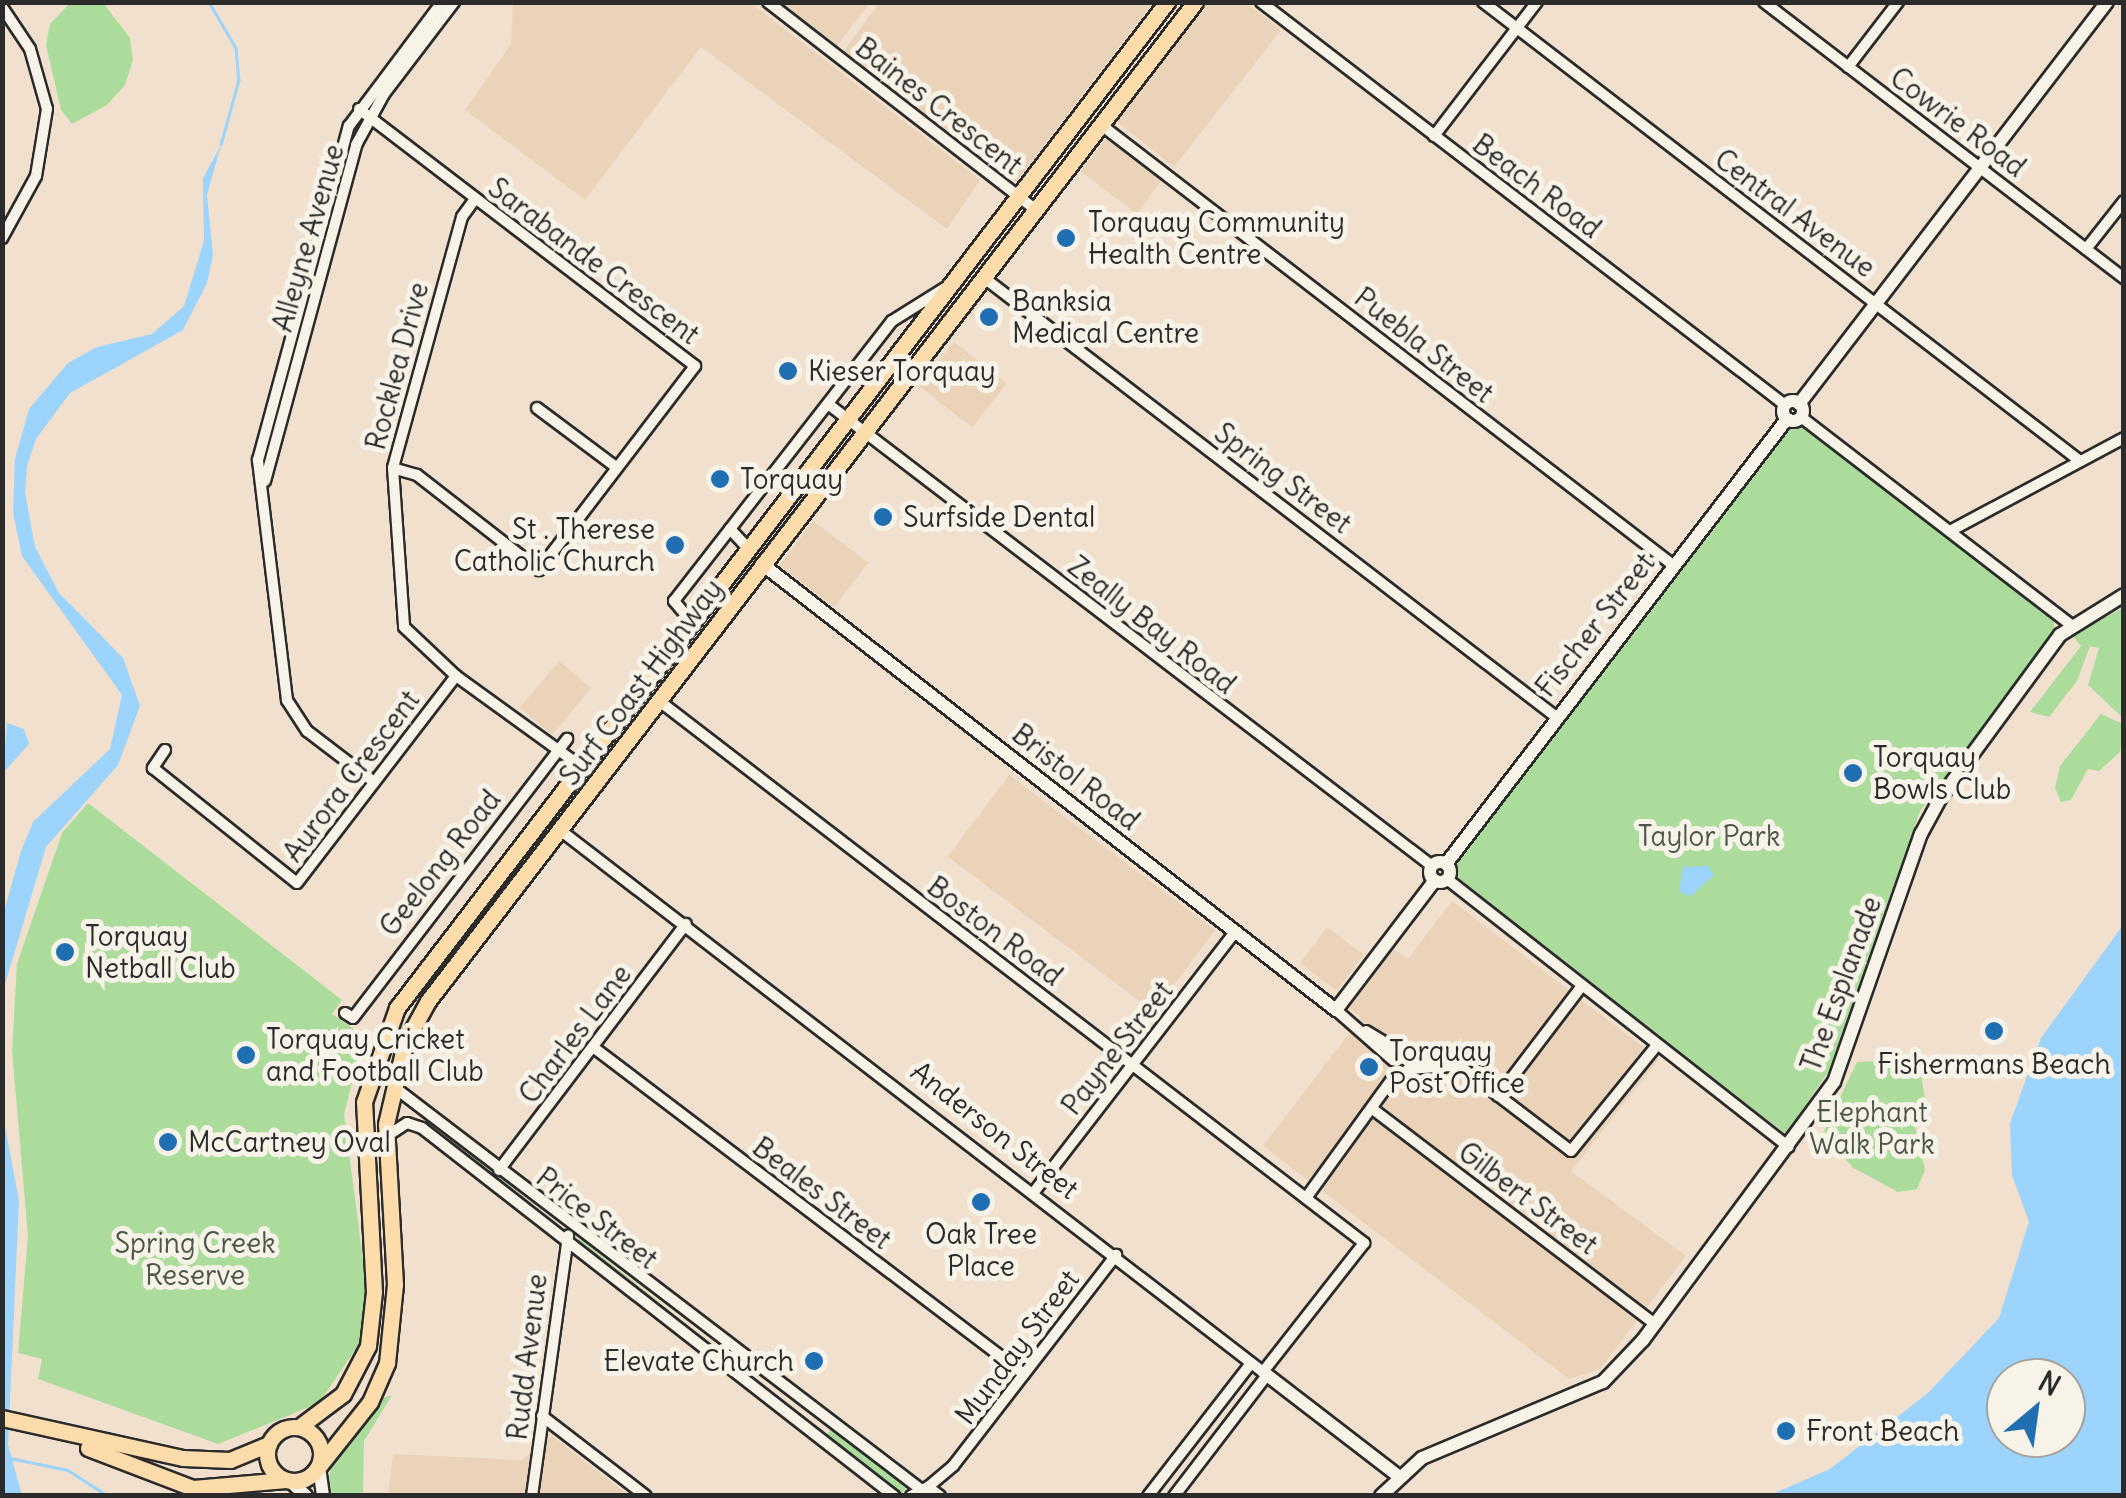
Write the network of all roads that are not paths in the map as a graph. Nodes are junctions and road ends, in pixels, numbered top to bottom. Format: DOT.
graph roads {
  1 [pos="454,2"];
  2 [pos="768,2"];
  3 [pos="1167,2"];
  4 [pos="1195,2"];
  5 [pos="1260,2"];
  6 [pos="1483,2"];
  7 [pos="1536,2"];
  8 [pos="1764,2"];
  9 [pos="1898,2"];
  10 [pos="2106,2"];
  11 [pos="436,4"];
  12 [pos="2,6"];
  13 [pos="1516,28"];
  14 [pos="1848,67"];
  15 [pos="358,109"];
  16 [pos="374,121"];
  17 [pos="1100,124"];
  18 [pos="1434,136"];
  19 [pos="1980,168"];
  20 [pos="1018,196"];
  21 [pos="474,199"];
  22 [pos="2124,201"];
  23 [pos="1035,209"];
  24 [pos="8,218"];
  25 [pos="3,235"];
  26 [pos="2086,250"];
  27 [pos="983,277"];
  28 [pos="2124,278"];
  29 [pos="950,284"];
  30 [pos="1876,304"];
  31 [pos="828,404"];
  32 [pos="537,408"];
  33 [pos="1793,411"];
  34 [pos="846,418"];
  35 [pos="864,432"];
  36 [pos="2124,438"];
  37 [pos="2080,460"];
  38 [pos="616,467"];
  39 [pos="393,468"];
  40 [pos="266,512"];
  41 [pos="730,529"];
  42 [pos="1950,531"];
  43 [pos="746,547"];
  44 [pos="762,564"];
  45 [pos="1673,566"];
  46 [pos="2124,596"];
  47 [pos="690,620"];
  48 [pos="2071,624"];
  49 [pos="456,676"];
  50 [pos="658,700"];
  51 [pos="1555,716"];
  52 [pos="568,738"];
  53 [pos="165,750"];
  54 [pos="558,751"];
  55 [pos="580,765"];
  56 [pos="600,777"];
  57 [pos="374,782"];
  58 [pos="540,816"];
  59 [pos="560,830"];
  60 [pos="1440,872"];
  61 [pos="686,924"];
  62 [pos="1235,932"];
  63 [pos="1581,986"];
  64 [pos="1336,1010"];
  65 [pos="352,1018"];
  66 [pos="1657,1045"];
  67 [pos="594,1048"];
  68 [pos="1402,1062"];
  69 [pos="1133,1065"];
  70 [pos="393,1086"];
  71 [pos="1498,1096"];
  72 [pos="1374,1110"];
  73 [pos="449,1130"];
  74 [pos="386,1137"];
  75 [pos="442,1143"];
  76 [pos="1790,1147"];
  77 [pos="500,1170"];
  78 [pos="1034,1192"];
  79 [pos="1306,1198"];
  80 [pos="573,1228"];
  81 [pos="564,1239"];
  82 [pos="1116,1255"];
  83 [pos="1655,1324"];
  84 [pos="718,1340"];
  85 [pos="708,1354"];
  86 [pos="1251,1363"];
  87 [pos="1024,1374"];
  88 [pos="1265,1374"];
  89 [pos="1214,1410"];
  90 [pos="542,1416"];
  91 [pos="9,1419"];
  92 [pos="830,1421"];
  93 [pos="1230,1422"];
  94 [pos="298,1427"];
  95 [pos="56,1433"];
  96 [pos="817,1438"];
  97 [pos="269,1444"];
  98 [pos="320,1466"];
  99 [pos="953,1466"];
  100 [pos="1397,1476"];
  101 [pos="288,1481"];
  102 [pos="1157,1484"];
  103 [pos="919,1490"];
  104 [pos="306,1496"];
  105 [pos="323,1496"];
  106 [pos="532,1496"];
  107 [pos="646,1496"];
  108 [pos="894,1496"];
  109 [pos="941,1496"];
  110 [pos="1148,1496"];
  111 [pos="1173,1496"];
  112 [pos="1381,1496"];
  1 -- 16 [label="street, Alleyne Avenue"];
  2 -- 20 [label="street, Baines Crescent"];
  3 -- 20 [label="main road, Surf Coast Highway"];
  4 -- 17 [label="main road, Surf Coast Highway"];
  5 -- 18 [label="street, Beach Road"];
  6 -- 13 [label="street, Central Avenue"];
  7 -- 13 [label="street"];
  8 -- 14 [label="street, Cowrie Road"];
  9 -- 14 [label="street"];
  10 -- 19 [label="street, Fischer Street"];
  11 -- 15 [label="street, Alleyne Avenue"];
  12 -- 24 [label="street"];
  13 -- 18 [label="street"];
  13 -- 30 [label="street, Central Avenue"];
  14 -- 19 [label="street, Cowrie Road"];
  15 -- 16 [label="street, Sarabande Crescent"];
  15 -- 40 [label="street, Alleyne Avenue"];
  16 -- 21 [label="street, Sarabande Crescent"];
  16 -- 40 [label="street, Alleyne Avenue"];
  17 -- 23 [label="main road, Surf Coast Highway"];
  17 -- 45 [label="street, Puebla Street"];
  18 -- 33 [label="street, Beach Road"];
  19 -- 26 [label="street, Cowrie Road"];
  19 -- 30 [label="street, Fischer Street"];
  20 -- 23 [label="street, Baines Crescent"];
  20 -- 29 [label="main road, Surf Coast Highway"];
  21 -- 38 [label="street, Sarabande Crescent"];
  21 -- 39 [label="street, Rocklea Drive"];
  22 -- 26 [label="street"];
  23 -- 27 [label="main road, Surf Coast Highway"];
  24 -- 25 [label="street"];
  26 -- 28 [label="street, Cowrie Road"];
  27 -- 35 [label="main road, Surf Coast Highway"];
  27 -- 51 [label="street, Spring Street"];
  29 -- 31 [label="street"];
  29 -- 34 [label="main road, Surf Coast Highway"];
  30 -- 33 [label="street, Fischer Street"];
  30 -- 37 [label="street, Central Avenue"];
  31 -- 34 [label="street"];
  31 -- 41 [label="street"];
  32 -- 38 [label="street"];
  33 -- 42 [label="street, Beach Road"];
  33 -- 45 [label="street, Fischer Street"];
  34 -- 35 [label="street, Zeally Bay Road"];
  34 -- 43 [label="main road, Surf Coast Highway"];
  35 -- 44 [label="main road, Surf Coast Highway"];
  35 -- 60 [label="street, Zeally Bay Road"];
  36 -- 37 [label="street"];
  37 -- 42 [label="street"];
  38 -- 39 [label="street, Sarabande Crescent"];
  39 -- 49 [label="street, Rocklea Drive"];
  40 -- 57 [label="street, Alleyne Avenue"];
  41 -- 43 [label="street"];
  41 -- 47 [label="street"];
  42 -- 48 [label="street, Beach Road"];
  43 -- 44 [label="main road"];
  43 -- 47 [label="main road, Surf Coast Highway"];
  44 -- 50 [label="main road, Surf Coast Highway"];
  44 -- 62 [label="street, Bristol Road"];
  45 -- 51 [label="street, Fischer Street"];
  46 -- 48 [label="street, The Esplanade"];
  47 -- 55 [label="main road, Surf Coast Highway"];
  48 -- 76 [label="street, The Esplanade"];
  49 -- 54 [label="street, Rocklea Drive"];
  49 -- 57 [label="street, Aurora Crescent"];
  50 -- 56 [label="main road, Surf Coast Highway"];
  50 -- 69 [label="street, Boston Road"];
  51 -- 60 [label="street, Fischer Street"];
  52 -- 54 [label="street, Geelong Road"];
  53 -- 57 [label="street, Aurora Crescent"];
  54 -- 55 [label="street, Rocklea Drive"];
  54 -- 65 [label="street, Geelong Road"];
  55 -- 56 [label="main road"];
  55 -- 58 [label="main road, Surf Coast Highway"];
  56 -- 59 [label="main road, Surf Coast Highway"];
  58 -- 59 [label="main road"];
  58 -- 94 [label="main road, Surf Coast Highway"];
  59 -- 61 [label="street, Anderson Street"];
  59 -- 70 [label="main road, Surf Coast Highway"];
  60 -- 63 [label="street, Zeally Bay Road"];
  60 -- 64 [label="street, Fischer Street"];
  61 -- 67 [label="street, Charles Lane"];
  61 -- 78 [label="street, Anderson Street"];
  62 -- 64 [label="street, Bristol Road"];
  62 -- 69 [label="street, Payne Street"];
  63 -- 66 [label="street, Zeally Bay Road"];
  63 -- 71 [label="street"];
  64 -- 68 [label="street, Bristol Road"];
  66 -- 71 [label="street"];
  66 -- 76 [label="street, Zeally Bay Road"];
  67 -- 77 [label="street, Charles Lane"];
  67 -- 87 [label="street, Beales Street"];
  68 -- 71 [label="street"];
  68 -- 72 [label="street"];
  69 -- 78 [label="street, Payne Street"];
  69 -- 79 [label="street, Boston Road"];
  70 -- 73 [label="street, Price Street"];
  70 -- 74 [label="main road, Surf Coast Highway"];
  72 -- 79 [label="street"];
  72 -- 83 [label="street, Gilbert Street"];
  73 -- 75 [label="street"];
  73 -- 77 [label="street, Price Street"];
  74 -- 75 [label="street, Price Street"];
  74 -- 98 [label="main road, Surf Coast Highway"];
  75 -- 81 [label="street, Price Street"];
  76 -- 83 [label="street, The Esplanade"];
  77 -- 80 [label="street, Price Street"];
  78 -- 82 [label="street, Anderson Street"];
  79 -- 88 [label="street, Boston Road"];
  80 -- 81 [label="street, Rudd Avenue"];
  80 -- 84 [label="street, Price Street"];
  81 -- 85 [label="street, Price Street"];
  81 -- 90 [label="street, Rudd Avenue"];
  82 -- 86 [label="street, Anderson Street"];
  82 -- 87 [label="street, Munday Street"];
  83 -- 100 [label="street, The Esplanade"];
  84 -- 85 [label="street"];
  84 -- 92 [label="street, Price Street"];
  85 -- 96 [label="street, Price Street"];
  86 -- 88 [label="street, Anderson Street"];
  86 -- 89 [label="street"];
  87 -- 99 [label="street, Munday Street"];
  88 -- 93 [label="street"];
  88 -- 100 [label="street, Anderson Street"];
  89 -- 93 [label="street"];
  89 -- 102 [label="street"];
  90 -- 106 [label="street, Rudd Avenue"];
  90 -- 107 [label="street"];
  91 -- 95 [label="main road"];
  92 -- 96 [label="street"];
  92 -- 103 [label="street, Price Street"];
  93 -- 111 [label="street"];
  94 -- 97 [label="main road"];
  94 -- 98 [label="main road"];
  95 -- 97 [label="main road"];
  95 -- 101 [label="main road"];
  96 -- 108 [label="street, Price Street"];
  97 -- 101 [label="main road"];
  98 -- 101 [label="main road"];
  98 -- 105 [label="street"];
  99 -- 103 [label="street, Munday Street"];
  99 -- 109 [label="street, Munday Street"];
  100 -- 112 [label="street, The Esplanade"];
  101 -- 104 [label="street"];
  102 -- 110 [label="street"];
  102 -- 111 [label="street"];
  103 -- 109 [label="street, Price Street"];
}
